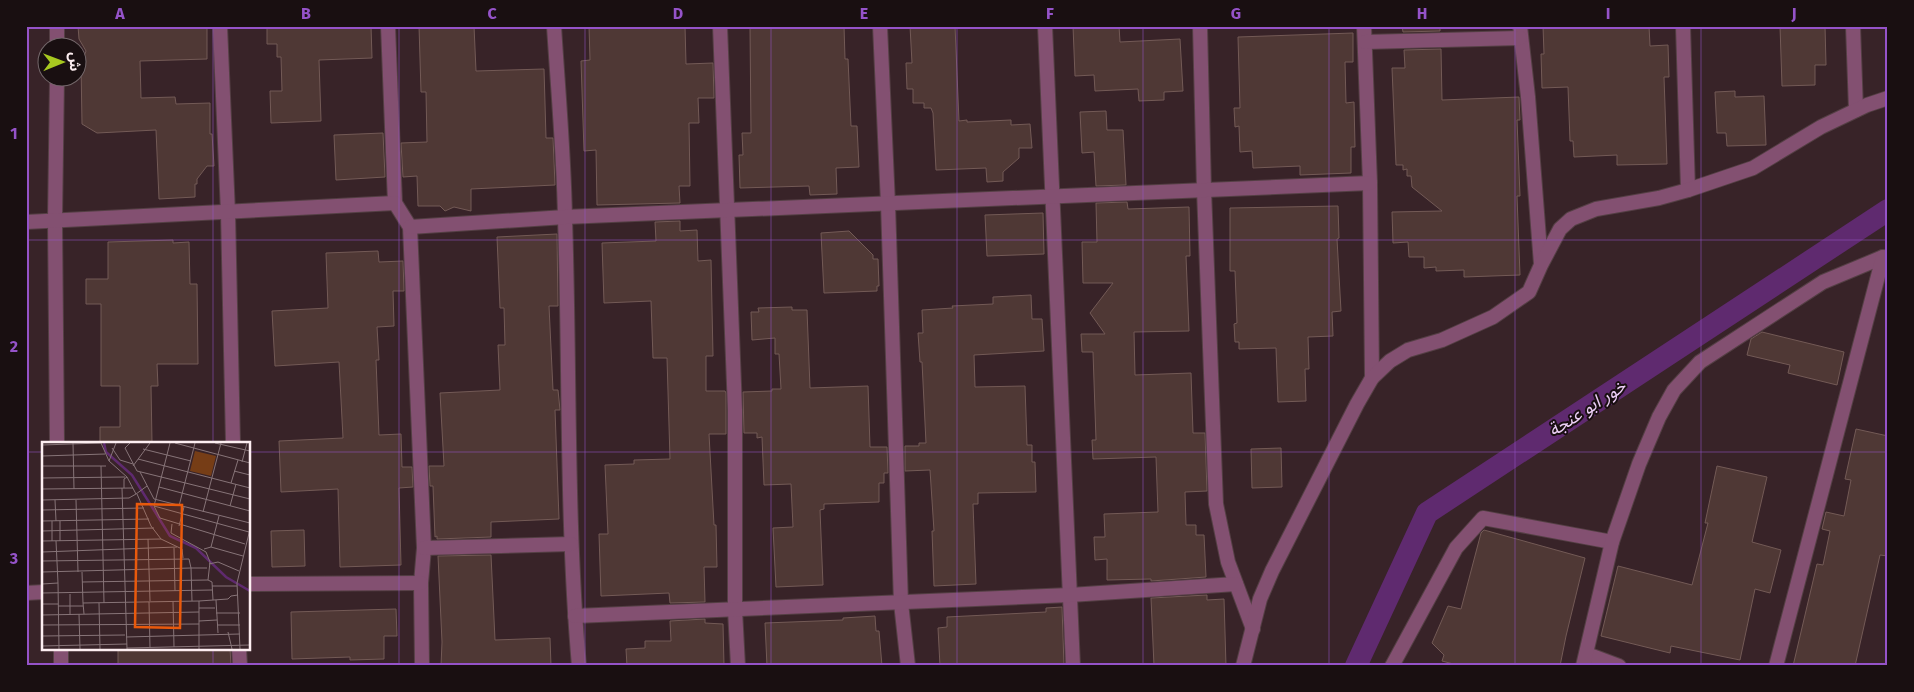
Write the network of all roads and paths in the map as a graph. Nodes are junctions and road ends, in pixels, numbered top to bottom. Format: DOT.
graph roads {
  1 [pos="220,26"];
  2 [pos="388,26"];
  3 [pos="554,26"];
  4 [pos="720,26"];
  5 [pos="880,26"];
  6 [pos="1045,26"];
  7 [pos="1200,26"];
  8 [pos="1364,26"];
  9 [pos="1683,26"];
  10 [pos="1853,26"];
  11 [pos="1520,32"];
  12 [pos="1365,42"];
  13 [pos="57,88"];
  14 [pos="1888,98"];
  15 [pos="1856,110"];
  16 [pos="1370,183"];
  17 [pos="1204,190"];
  18 [pos="1688,190"];
  19 [pos="1053,197"];
  20 [pos="395,203"];
  21 [pos="888,204"];
  22 [pos="728,211"];
  23 [pos="228,212"];
  24 [pos="566,217"];
  25 [pos="55,220"];
  26 [pos="26,222"];
  27 [pos="410,227"];
  28 [pos="1885,257"];
  29 [pos="1541,265"];
  30 [pos="1372,378"];
  31 [pos="57,442"];
  32 [pos="233,442"];
  33 [pos="1612,542"];
  34 [pos="572,544"];
  35 [pos="424,548"];
  36 [pos="421,583"];
  37 [pos="250,584"];
  38 [pos="1236,584"];
  39 [pos="26,592"];
  40 [pos="42,592"];
  41 [pos="1070,595"];
  42 [pos="901,603"];
  43 [pos="735,610"];
  44 [pos="574,616"];
  45 [pos="1253,629"];
  46 [pos="60,650"];
  47 [pos="239,650"];
  48 [pos="1585,660"];
  49 [pos="61,666"];
  50 [pos="240,666"];
  51 [pos="422,666"];
  52 [pos="579,666"];
  53 [pos="738,666"];
  54 [pos="908,666"];
  55 [pos="1073,666"];
  56 [pos="1243,666"];
  57 [pos="1392,666"];
  58 [pos="1619,666"];
  59 [pos="1776,666"];
  1 -- 23 [label="street"];
  2 -- 20 [label="street"];
  3 -- 24 [label="street"];
  4 -- 22 [label="street"];
  5 -- 21 [label="street"];
  6 -- 19 [label="street"];
  7 -- 17 [label="street"];
  8 -- 12 [label="street"];
  9 -- 18 [label="street"];
  10 -- 15 [label="street"];
  11 -- 12 [label="street"];
  11 -- 29 [label="street"];
  12 -- 16 [label="street"];
  13 -- 25 [label="street"];
  14 -- 15 [label="street"];
  15 -- 18 [label="street"];
  16 -- 17 [label="street"];
  16 -- 30 [label="street"];
  17 -- 19 [label="street"];
  17 -- 38 [label="street"];
  18 -- 29 [label="street"];
  19 -- 21 [label="street"];
  19 -- 41 [label="street"];
  20 -- 23 [label="street"];
  20 -- 27 [label="street"];
  21 -- 22 [label="street"];
  21 -- 42 [label="street"];
  22 -- 24 [label="street"];
  22 -- 43 [label="street"];
  23 -- 25 [label="street"];
  23 -- 32 [label="street"];
  24 -- 27 [label="street"];
  24 -- 34 [label="street"];
  25 -- 26 [label="street"];
  25 -- 31 [label="street"];
  27 -- 35 [label="street"];
  28 -- 33 [label="street"];
  28 -- 59 [label="street"];
  29 -- 30 [label="street"];
  30 -- 45 [label="street"];
  33 -- 48 [label="street"];
  33 -- 57 [label="street"];
  34 -- 35 [label="street"];
  34 -- 44 [label="street"];
  35 -- 36 [label="street"];
  36 -- 37 [label="street"];
  36 -- 51 [label="street"];
  38 -- 41 [label="street"];
  38 -- 45 [label="street"];
  39 -- 40 [label="street"];
  41 -- 42 [label="street"];
  41 -- 55 [label="street"];
  42 -- 43 [label="street"];
  42 -- 54 [label="street"];
  43 -- 44 [label="street"];
  43 -- 53 [label="street"];
  44 -- 52 [label="street"];
  45 -- 56 [label="street"];
  46 -- 49 [label="street"];
  47 -- 50 [label="street"];
  48 -- 58 [label="street"];
}
